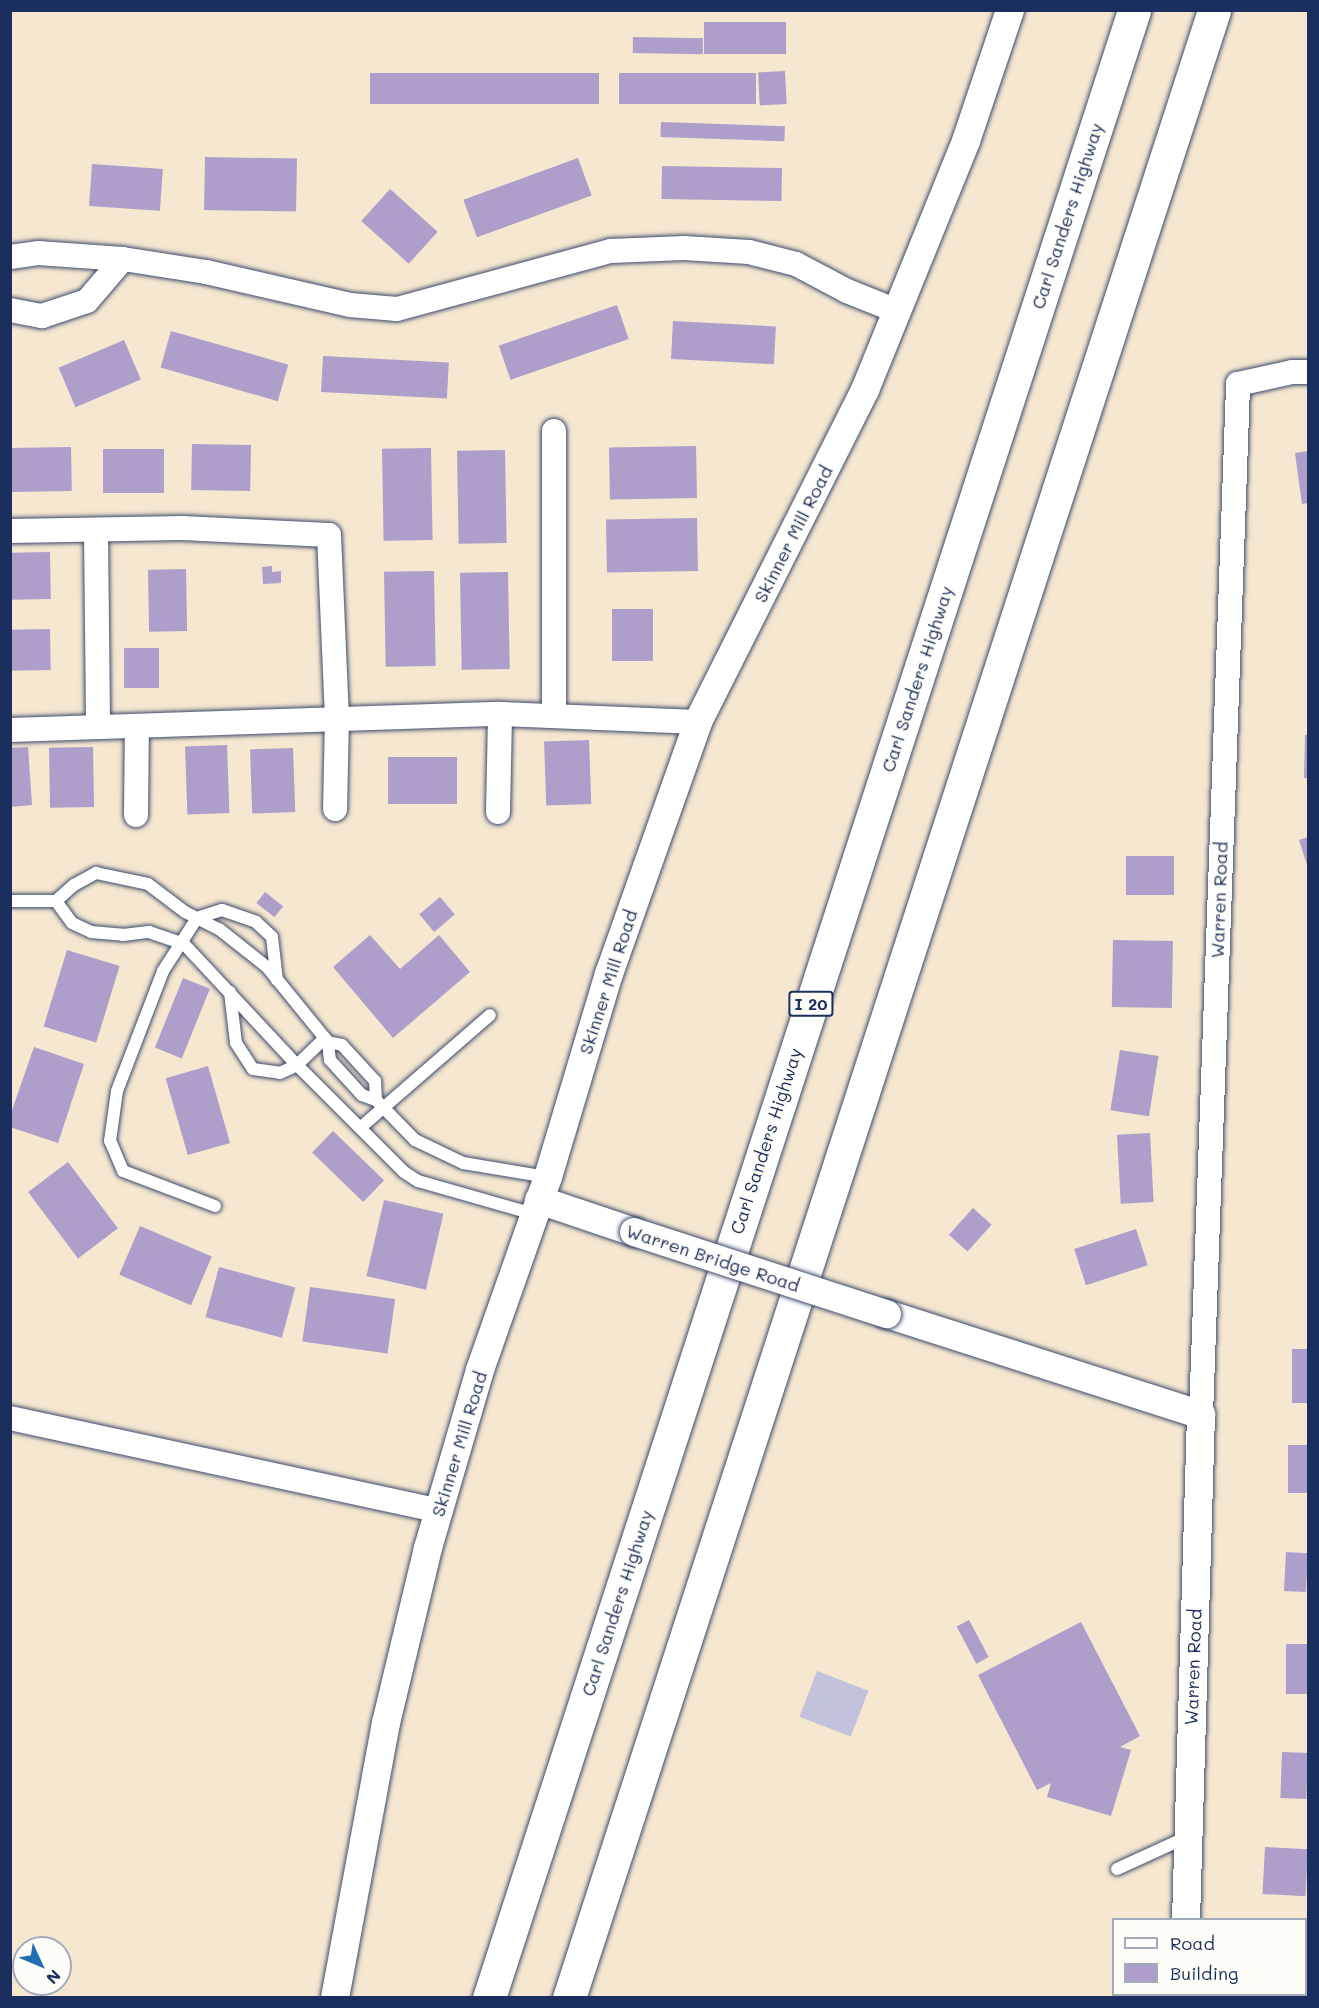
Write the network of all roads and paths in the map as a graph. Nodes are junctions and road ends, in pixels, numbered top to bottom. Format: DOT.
graph roads {
  1 [pos="1010,10"];
  2 [pos="1134,10"];
  3 [pos="1214,10"];
  4 [pos="10,256"];
  5 [pos="123,258"];
  6 [pos="10,310"];
  7 [pos="897,311"];
  8 [pos="1308,372"];
  9 [pos="554,431"];
  10 [pos="96,530"];
  11 [pos="10,531"];
  12 [pos="500,714"];
  13 [pos="554,715"];
  14 [pos="338,717"];
  15 [pos="698,722"];
  16 [pos="137,726"];
  17 [pos="98,727"];
  18 [pos="10,730"];
  19 [pos="335,809"];
  20 [pos="498,812"];
  21 [pos="136,815"];
  22 [pos="10,901"];
  23 [pos="56,901"];
  24 [pos="197,918"];
  25 [pos="184,944"];
  26 [pos="277,980"];
  27 [pos="230,992"];
  28 [pos="490,1014"];
  29 [pos="326,1040"];
  30 [pos="297,1065"];
  31 [pos="379,1104"];
  32 [pos="360,1128"];
  33 [pos="540,1197"];
  34 [pos="214,1206"];
  35 [pos="1201,1416"];
  36 [pos="10,1418"];
  37 [pos="439,1511"];
  38 [pos="1188,1836"];
  39 [pos="1117,1869"];
  40 [pos="1186,1918"];
  41 [pos="335,1998"];
  42 [pos="489,1998"];
  43 [pos="569,1998"];
  1 -- 7 [label="street, Skinner Mill Road"];
  2 -- 42 [label="highway, Carl Sanders Highway / I 20"];
  3 -- 43 [label="highway"];
  4 -- 5 [label="street"];
  5 -- 6 [label="street"];
  5 -- 7 [label="street"];
  7 -- 15 [label="street, Skinner Mill Road"];
  8 -- 35 [label="street, Warren Road"];
  9 -- 13 [label="street"];
  10 -- 11 [label="street"];
  10 -- 14 [label="street"];
  10 -- 17 [label="street"];
  12 -- 13 [label="street"];
  12 -- 14 [label="street"];
  12 -- 20 [label="street"];
  13 -- 15 [label="street"];
  14 -- 16 [label="street"];
  14 -- 19 [label="street"];
  15 -- 33 [label="street, Skinner Mill Road"];
  16 -- 17 [label="street"];
  16 -- 21 [label="street"];
  17 -- 18 [label="street"];
  22 -- 23 [label="lane"];
  23 -- 24 [label="lane"];
  23 -- 25 [label="lane"];
  24 -- 25 [label="lane"];
  24 -- 26 [label="lane"];
  24 -- 26 [label="lane"];
  25 -- 27 [label="lane"];
  25 -- 34 [label="lane"];
  26 -- 29 [label="lane"];
  27 -- 30 [label="lane"];
  27 -- 30 [label="lane"];
  28 -- 31 [label="lane"];
  29 -- 30 [label="lane"];
  29 -- 31 [label="lane"];
  29 -- 31 [label="lane"];
  30 -- 32 [label="lane"];
  31 -- 32 [label="lane"];
  31 -- 33 [label="lane"];
  32 -- 33 [label="lane"];
  33 -- 35 [label="street, Warren Bridge Road, bridge"];
  33 -- 37 [label="street, Skinner Mill Road"];
  35 -- 38 [label="street, Warren Road"];
  36 -- 37 [label="street"];
  37 -- 41 [label="street, Skinner Mill Road"];
  38 -- 39 [label="lane"];
  38 -- 40 [label="street, Warren Road"];
}
